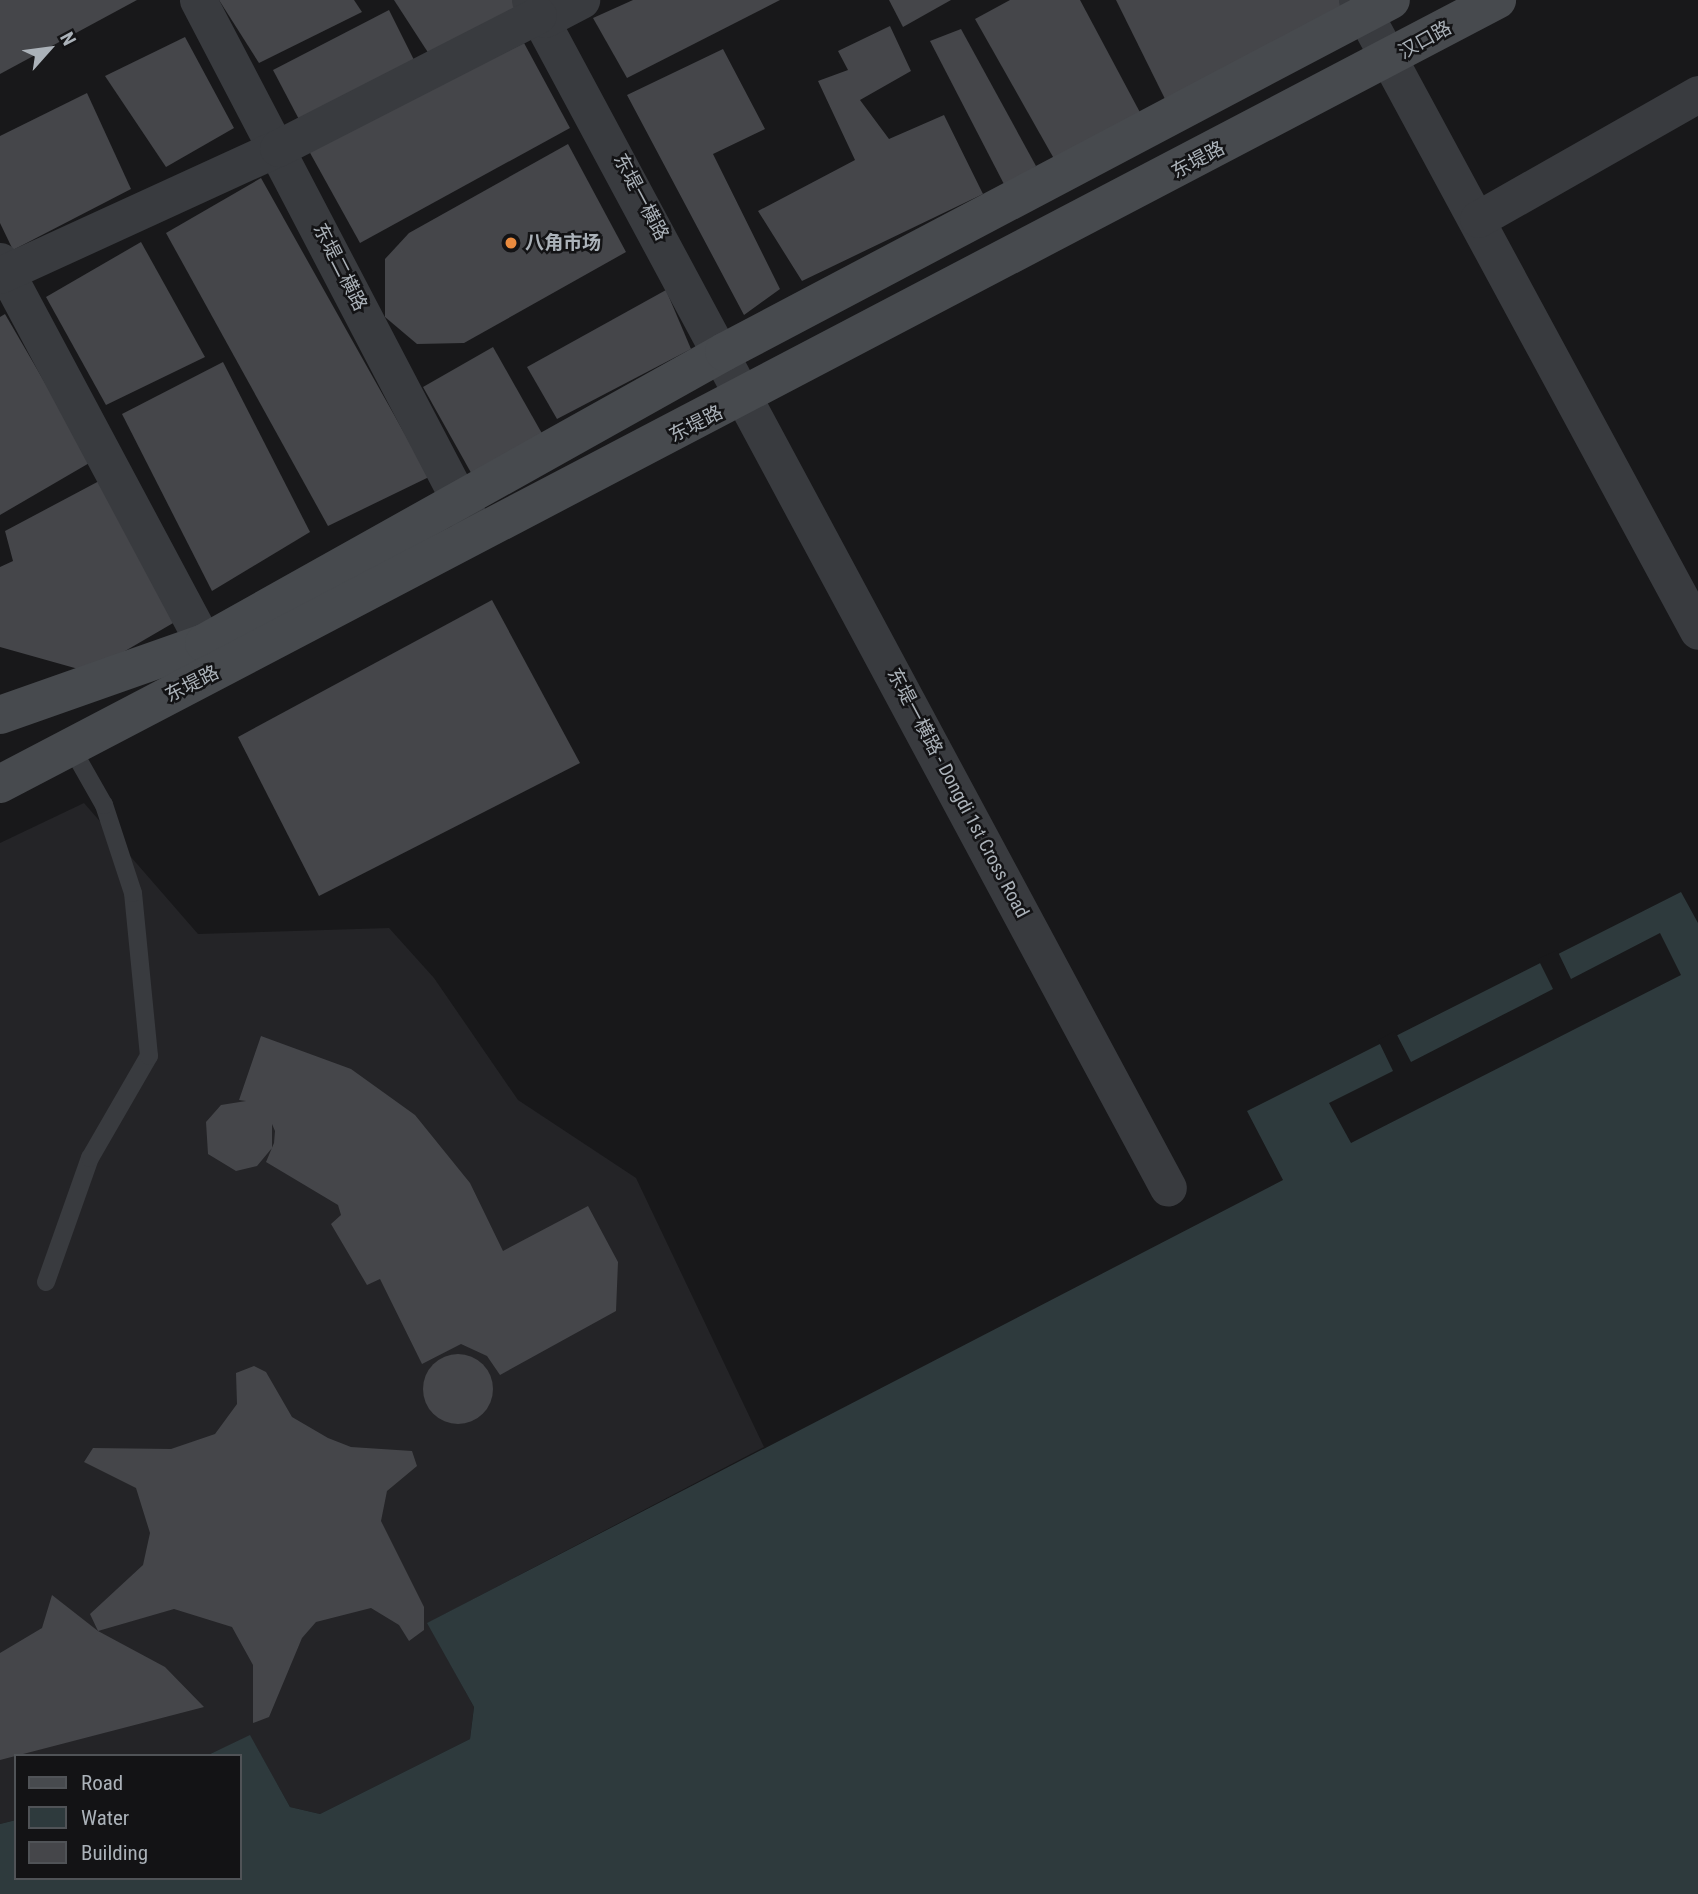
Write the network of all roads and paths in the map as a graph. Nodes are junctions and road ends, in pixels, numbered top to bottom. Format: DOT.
graph roads {
  1 [pos="198,0"];
  2 [pos="581,0"];
  3 [pos="1497,0"];
  4 [pos="1371,5"];
  5 [pos="538,11"];
  6 [pos="1390,60"];
  7 [pos="1698,94"];
  8 [pos="278,148"];
  9 [pos="1478,219"];
  10 [pos="2,269"];
  11 [pos="724,352"];
  12 [pos="748,397"];
  13 [pos="461,500"];
  14 [pos="478,537"];
  15 [pos="1698,631"];
  16 [pos="204,643"];
  17 [pos="0,715"];
  18 [pos="71,747"];
  19 [pos="0,784"];
  20 [pos="1168,1188"];
  21 [pos="46,1282"];
  1 -- 8 [label="street, 东堤二横路"];
  2 -- 5 [label="street"];
  3 -- 6 [label="main road, 汉口路"];
  4 -- 6 [label="street"];
  4 -- 11 [label="main road, 东堤路"];
  5 -- 8 [label="street"];
  5 -- 11 [label="street, 东堤一横路"];
  6 -- 9 [label="street"];
  6 -- 12 [label="main road, 东堤路"];
  7 -- 9 [label="street"];
  8 -- 10 [label="street"];
  8 -- 13 [label="street, 东堤二横路"];
  9 -- 15 [label="street"];
  10 -- 16 [label="street"];
  11 -- 12 [label="street, 东堤一横路"];
  11 -- 13 [label="main road, 东堤路"];
  12 -- 14 [label="main road, 东堤路"];
  12 -- 20 [label="street, 东堤一横路 - Dongdi 1st Cross Road"];
  13 -- 14 [label="street, 东堤二横路"];
  13 -- 16 [label="main road, 东堤路"];
  14 -- 18 [label="main road, 东堤路"];
  16 -- 17 [label="main road, 东堤路"];
  18 -- 19 [label="main road, 东堤路"];
  18 -- 21 [label="lane"];
}
